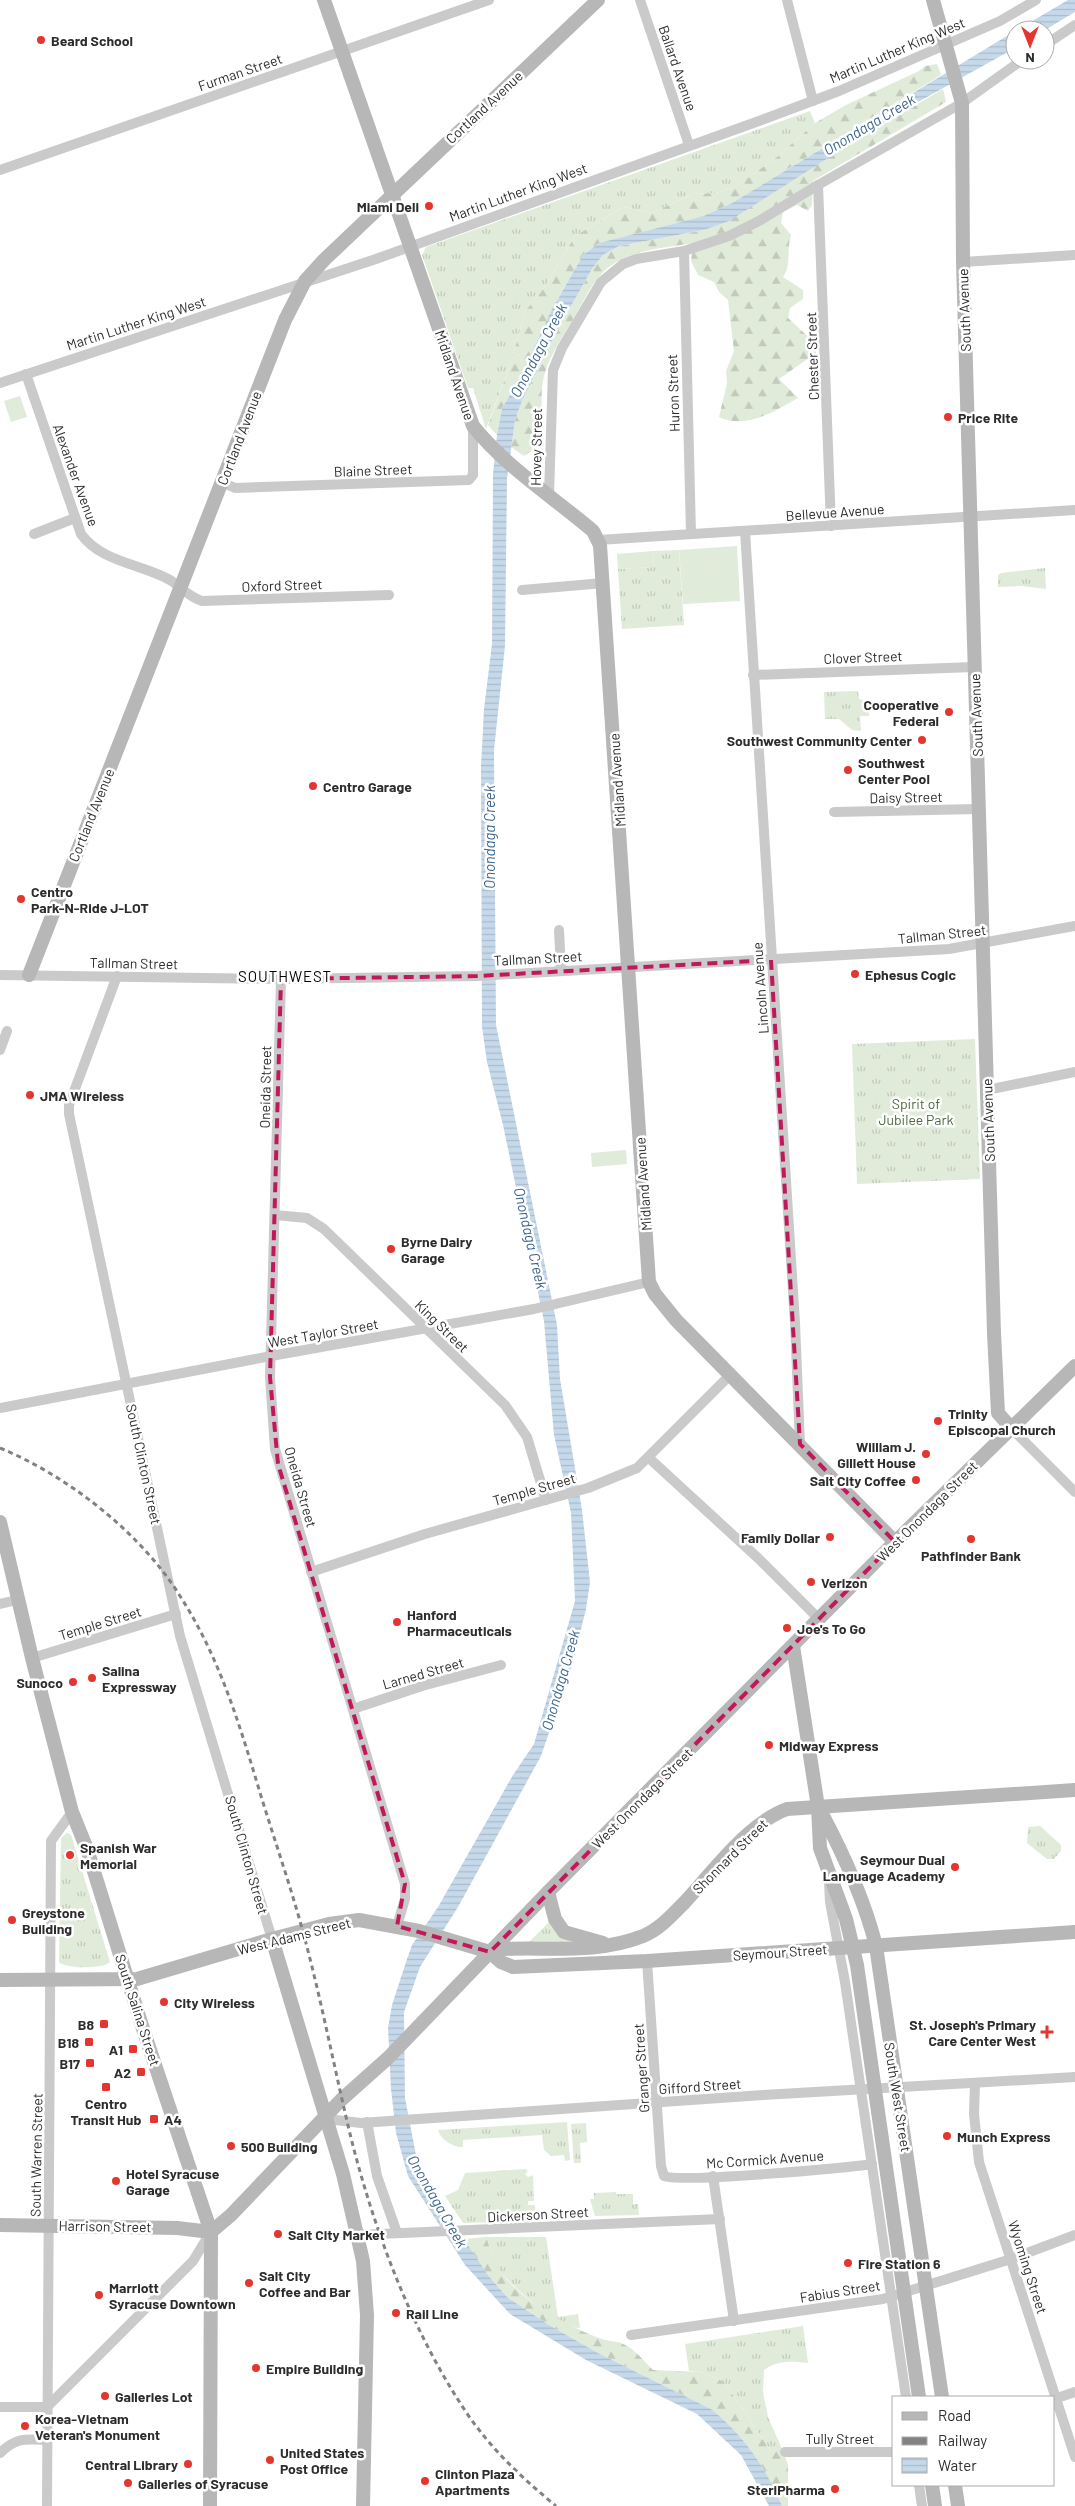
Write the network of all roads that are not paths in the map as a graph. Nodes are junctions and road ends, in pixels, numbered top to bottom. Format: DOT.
graph roads {
  1 [pos="324,0"];
  2 [pos="489,0"];
  3 [pos="598,0"];
  4 [pos="640,0"];
  5 [pos="786,0"];
  6 [pos="933,0"];
  7 [pos="1036,0"];
  8 [pos="1075,25"];
  9 [pos="1055,38"];
  10 [pos="945,44"];
  11 [pos="342,51"];
  12 [pos="1006,70"];
  13 [pos="961,99"];
  14 [pos="813,101"];
  15 [pos="689,144"];
  16 [pos="0,170"];
  17 [pos="818,184"];
  18 [pos="392,193"];
  19 [pos="410,246"];
  20 [pos="684,251"];
  21 [pos="1075,255"];
  22 [pos="963,262"];
  23 [pos="305,281"];
  24 [pos="26,374"];
  25 [pos="0,383"];
  26 [pos="473,426"];
  27 [pos="222,482"];
  28 [pos="550,495"];
  29 [pos="1075,510"];
  30 [pos="970,516"];
  31 [pos="75,518"];
  32 [pos="831,526"];
  33 [pos="745,531"];
  34 [pos="34,534"];
  35 [pos="691,534"];
  36 [pos="598,540"];
  37 [pos="604,583"];
  38 [pos="180,589"];
  39 [pos="522,590"];
  40 [pos="389,595"];
  41 [pos="974,667"];
  42 [pos="753,675"];
  43 [pos="978,809"];
  44 [pos="834,812"];
  45 [pos="1075,926"];
  46 [pos="559,930"];
  47 [pos="983,944"];
  48 [pos="771,960"];
  49 [pos="629,967"];
  50 [pos="561,970"];
  51 [pos="0,975"];
  52 [pos="29,975"];
  53 [pos="117,976"];
  54 [pos="281,979"];
  55 [pos="7,1031"];
  56 [pos="0,1050"];
  57 [pos="1075,1072"];
  58 [pos="987,1090"];
  59 [pos="275,1215"];
  60 [pos="649,1282"];
  61 [pos="426,1328"];
  62 [pos="271,1356"];
  63 [pos="1075,1366"];
  64 [pos="730,1375"];
  65 [pos="128,1383"];
  66 [pos="0,1408"];
  67 [pos="1011,1428"];
  68 [pos="800,1444"];
  69 [pos="649,1458"];
  70 [pos="1075,1492"];
  71 [pos="546,1500"];
  72 [pos="0,1522"];
  73 [pos="895,1542"];
  74 [pos="311,1572"];
  75 [pos="18,1600"];
  76 [pos="0,1604"];
  77 [pos="176,1614"];
  78 [pos="820,1619"];
  79 [pos="793,1646"];
  80 [pos="32,1658"];
  81 [pos="501,1665"];
  82 [pos="353,1709"];
  83 [pos="1075,1790"];
  84 [pos="818,1807"];
  85 [pos="72,1812"];
  86 [pos="829,1876"];
  87 [pos="548,1892"];
  88 [pos="397,1926"];
  89 [pos="1075,1932"];
  90 [pos="272,1939"];
  91 [pos="613,1945"];
  92 [pos="876,1946"];
  93 [pos="853,1947"];
  94 [pos="839,1948"];
  95 [pos="490,1952"];
  96 [pos="647,1961"];
  97 [pos="0,1980"];
  98 [pos="51,1980"];
  99 [pos="128,1980"];
  100 [pos="1075,2077"];
  101 [pos="975,2083"];
  102 [pos="897,2088"];
  103 [pos="876,2089"];
  104 [pos="861,2090"];
  105 [pos="657,2103"];
  106 [pos="326,2118"];
  107 [pos="366,2122"];
  108 [pos="872,2164"];
  109 [pos="662,2173"];
  110 [pos="713,2176"];
  111 [pos="720,2219"];
  112 [pos="0,2225"];
  113 [pos="48,2225"];
  114 [pos="211,2232"];
  115 [pos="397,2233"];
  116 [pos="357,2235"];
  117 [pos="1075,2235"];
  118 [pos="1011,2258"];
  119 [pos="926,2286"];
  120 [pos="898,2295"];
  121 [pos="734,2320"];
  122 [pos="631,2335"];
  123 [pos="1075,2392"];
  124 [pos="906,2396"];
  125 [pos="919,2396"];
  126 [pos="942,2396"];
  127 [pos="1054,2396"];
  128 [pos="1055,2398"];
  129 [pos="0,2407"];
  130 [pos="48,2407"];
  131 [pos="47,2440"];
  132 [pos="786,2452"];
  133 [pos="892,2452"];
  134 [pos="0,2453"];
  135 [pos="1075,2457"];
  136 [pos="919,2486"];
  137 [pos="932,2486"];
  138 [pos="955,2486"];
  139 [pos="47,2506"];
  140 [pos="210,2506"];
  141 [pos="364,2506"];
  142 [pos="922,2506"];
  143 [pos="935,2506"];
  144 [pos="958,2506"];
  1 -- 11 [label="main road, Midland Avenue"];
  2 -- 11 [label="street, Furman Street"];
  3 -- 18 [label="main road, Cortland Avenue"];
  4 -- 15 [label="street, Ballard Avenue"];
  5 -- 14 [label="street"];
  6 -- 10 [label="main road, South Avenue"];
  7 -- 10 [label="street, Martin Luther King West"];
  8 -- 9 [label="street"];
  10 -- 13 [label="main road, South Avenue"];
  10 -- 14 [label="street, Martin Luther King West"];
  11 -- 16 [label="street, Furman Street"];
  11 -- 18 [label="main road, Midland Avenue"];
  12 -- 13 [label="street"];
  13 -- 17 [label="street"];
  13 -- 22 [label="main road, South Avenue"];
  14 -- 15 [label="street, Martin Luther King West"];
  15 -- 19 [label="street, Martin Luther King West"];
  17 -- 20 [label="street"];
  17 -- 32 [label="street, Chester Street"];
  18 -- 19 [label="main road, Midland Avenue"];
  18 -- 23 [label="main road, Cortland Avenue"];
  19 -- 23 [label="street, Martin Luther King West"];
  19 -- 26 [label="main road, Midland Avenue"];
  20 -- 28 [label="street, Hovey Street"];
  20 -- 35 [label="street, Huron Street"];
  21 -- 22 [label="street"];
  22 -- 30 [label="main road, South Avenue"];
  23 -- 24 [label="street, Martin Luther King West"];
  23 -- 27 [label="main road, Cortland Avenue"];
  24 -- 25 [label="street, Martin Luther King West"];
  24 -- 31 [label="street, Alexander Avenue"];
  26 -- 27 [label="street, Blaine Street"];
  26 -- 28 [label="main road, Midland Avenue"];
  27 -- 38 [label="main road, Cortland Avenue"];
  28 -- 36 [label="main road, Midland Avenue"];
  29 -- 30 [label="street, Bellevue Avenue"];
  30 -- 32 [label="street, Bellevue Avenue"];
  30 -- 41 [label="main road, South Avenue"];
  31 -- 34 [label="street"];
  31 -- 38 [label="street, Alexander Avenue"];
  32 -- 33 [label="street, Bellevue Avenue"];
  33 -- 35 [label="street, Bellevue Avenue"];
  33 -- 42 [label="street, Lincoln Avenue"];
  35 -- 36 [label="street, Bellevue Avenue"];
  36 -- 37 [label="main road, Midland Avenue"];
  37 -- 39 [label="street"];
  37 -- 49 [label="main road, Midland Avenue"];
  38 -- 40 [label="street, Oxford Street"];
  38 -- 52 [label="main road, Cortland Avenue"];
  41 -- 42 [label="street, Clover Street"];
  41 -- 43 [label="main road, South Avenue"];
  42 -- 48 [label="street, Lincoln Avenue"];
  43 -- 44 [label="street, Daisy Street"];
  43 -- 47 [label="main road, South Avenue"];
  45 -- 47 [label="street, Tallman Street"];
  46 -- 50 [label="street"];
  47 -- 48 [label="street, Tallman Street"];
  47 -- 58 [label="main road, South Avenue"];
  48 -- 49 [label="street, Tallman Street"];
  48 -- 68 [label="street, Lincoln Avenue"];
  49 -- 50 [label="street, Tallman Street"];
  49 -- 60 [label="main road, Midland Avenue"];
  50 -- 54 [label="street, Tallman Street"];
  51 -- 52 [label="street, Tallman Street"];
  52 -- 53 [label="street, Tallman Street"];
  53 -- 54 [label="street, Tallman Street"];
  53 -- 65 [label="street, South Clinton Street"];
  54 -- 59 [label="street, Oneida Street"];
  55 -- 56 [label="street"];
  57 -- 58 [label="street"];
  58 -- 67 [label="main road, South Avenue"];
  59 -- 61 [label="street, King Street"];
  59 -- 62 [label="street, Oneida Street"];
  60 -- 61 [label="street, West Taylor Street"];
  60 -- 64 [label="main road, Midland Avenue"];
  61 -- 62 [label="street, West Taylor Street"];
  61 -- 71 [label="street, King Street"];
  62 -- 65 [label="street, West Taylor Street"];
  62 -- 74 [label="street, Oneida Street"];
  63 -- 67 [label="main road, West Onondaga Street"];
  64 -- 68 [label="main road, Midland Avenue"];
  64 -- 69 [label="street, Temple Street"];
  65 -- 66 [label="street, West Taylor Street"];
  65 -- 77 [label="street, South Clinton Street"];
  67 -- 70 [label="street"];
  67 -- 73 [label="main road, West Onondaga Street"];
  68 -- 73 [label="main road, Midland Avenue"];
  69 -- 71 [label="street, Temple Street"];
  69 -- 78 [label="street"];
  71 -- 74 [label="street, Temple Street"];
  72 -- 75 [label="main road, South Salina Street"];
  73 -- 78 [label="main road, West Onondaga Street"];
  74 -- 82 [label="street, Oneida Street"];
  75 -- 76 [label="street"];
  75 -- 80 [label="main road, South Salina Street"];
  77 -- 80 [label="street, Temple Street"];
  77 -- 90 [label="street, South Clinton Street"];
  78 -- 79 [label="main road, West Onondaga Street"];
  79 -- 84 [label="main road, South West Street"];
  79 -- 87 [label="main road, West Onondaga Street"];
  80 -- 85 [label="main road, South Salina Street"];
  81 -- 82 [label="street, Larned Street"];
  82 -- 88 [label="street, Oneida Street"];
  83 -- 84 [label="main road, Shonnard Street"];
  84 -- 86 [label="main road, South West Street"];
  84 -- 91 [label="main road, Shonnard Street"];
  84 -- 92 [label="main road, South West Street"];
  85 -- 98 [label="street, South Warren Street"];
  85 -- 99 [label="main road, South Salina Street"];
  86 -- 93 [label="main road, South West Street"];
  86 -- 94 [label="street, South West Street"];
  87 -- 91 [label="main road"];
  87 -- 95 [label="main road, West Onondaga Street"];
  88 -- 90 [label="main road, West Adams Street"];
  88 -- 95 [label="main road, West Adams Street"];
  89 -- 92 [label="main road, Seymour Street"];
  90 -- 99 [label="main road, West Adams Street"];
  90 -- 106 [label="main road, South Clinton Street"];
  91 -- 95 [label="main road, Shonnard Street"];
  92 -- 93 [label="main road, Seymour Street"];
  92 -- 102 [label="main road, South West Street"];
  93 -- 94 [label="main road, Seymour Street"];
  93 -- 103 [label="main road, South West Street"];
  94 -- 96 [label="main road, Seymour Street"];
  94 -- 104 [label="street, South West Street"];
  95 -- 96 [label="main road, Seymour Street"];
  95 -- 106 [label="main road, West Onondaga Street"];
  96 -- 105 [label="street, Granger Street"];
  97 -- 98 [label="main road, West Adams Street"];
  98 -- 99 [label="main road, West Adams Street"];
  98 -- 113 [label="street, South Warren Street"];
  99 -- 114 [label="main road, South Salina Street"];
  100 -- 101 [label="street, Gifford Street"];
  101 -- 102 [label="street, Gifford Street"];
  101 -- 118 [label="street, Wyoming Street"];
  102 -- 103 [label="street, Gifford Street"];
  102 -- 119 [label="main road, South West Street"];
  103 -- 104 [label="street, Gifford Street"];
  103 -- 120 [label="main road, South West Street"];
  104 -- 105 [label="street, Gifford Street"];
  104 -- 108 [label="street, South West Street"];
  105 -- 107 [label="street, Gifford Street"];
  105 -- 109 [label="street, Granger Street"];
  106 -- 107 [label="street, Gifford Street"];
  106 -- 114 [label="main road, West Onondaga Street"];
  106 -- 116 [label="main road, South Clinton Street"];
  107 -- 115 [label="street"];
  108 -- 110 [label="street, Mc Cormick Avenue"];
  108 -- 120 [label="street, South West Street"];
  109 -- 110 [label="street, Mc Cormick Avenue"];
  110 -- 111 [label="street"];
  111 -- 115 [label="street, Dickerson Street"];
  111 -- 121 [label="street"];
  112 -- 113 [label="main road, Harrison Street"];
  113 -- 114 [label="main road, Harrison Street"];
  113 -- 130 [label="street, South Warren Street"];
  114 -- 130 [label="street"];
  114 -- 140 [label="main road, South Salina Street"];
  115 -- 116 [label="street, Dickerson Street"];
  116 -- 141 [label="main road, South Clinton Street"];
  117 -- 118 [label="street, Fabius Street"];
  118 -- 119 [label="street, Fabius Street"];
  118 -- 127 [label="street, Wyoming Street"];
  119 -- 120 [label="street, Fabius Street"];
  119 -- 126 [label="main road, South West Street"];
  120 -- 121 [label="street, Fabius Street"];
  120 -- 124 [label="street, South West Street"];
  120 -- 125 [label="main road, South West Street"];
  121 -- 122 [label="street, Fabius Street"];
  123 -- 128 [label="street"];
  128 -- 135 [label="street, Wyoming Street"];
  129 -- 130 [label="street"];
  130 -- 131 [label="street, South Warren Street"];
  131 -- 134 [label="street"];
  131 -- 139 [label="street, South Warren Street"];
  132 -- 133 [label="street, Tully Street"];
  136 -- 142 [label="street"];
  137 -- 143 [label="main road"];
  138 -- 144 [label="main road"];
}
